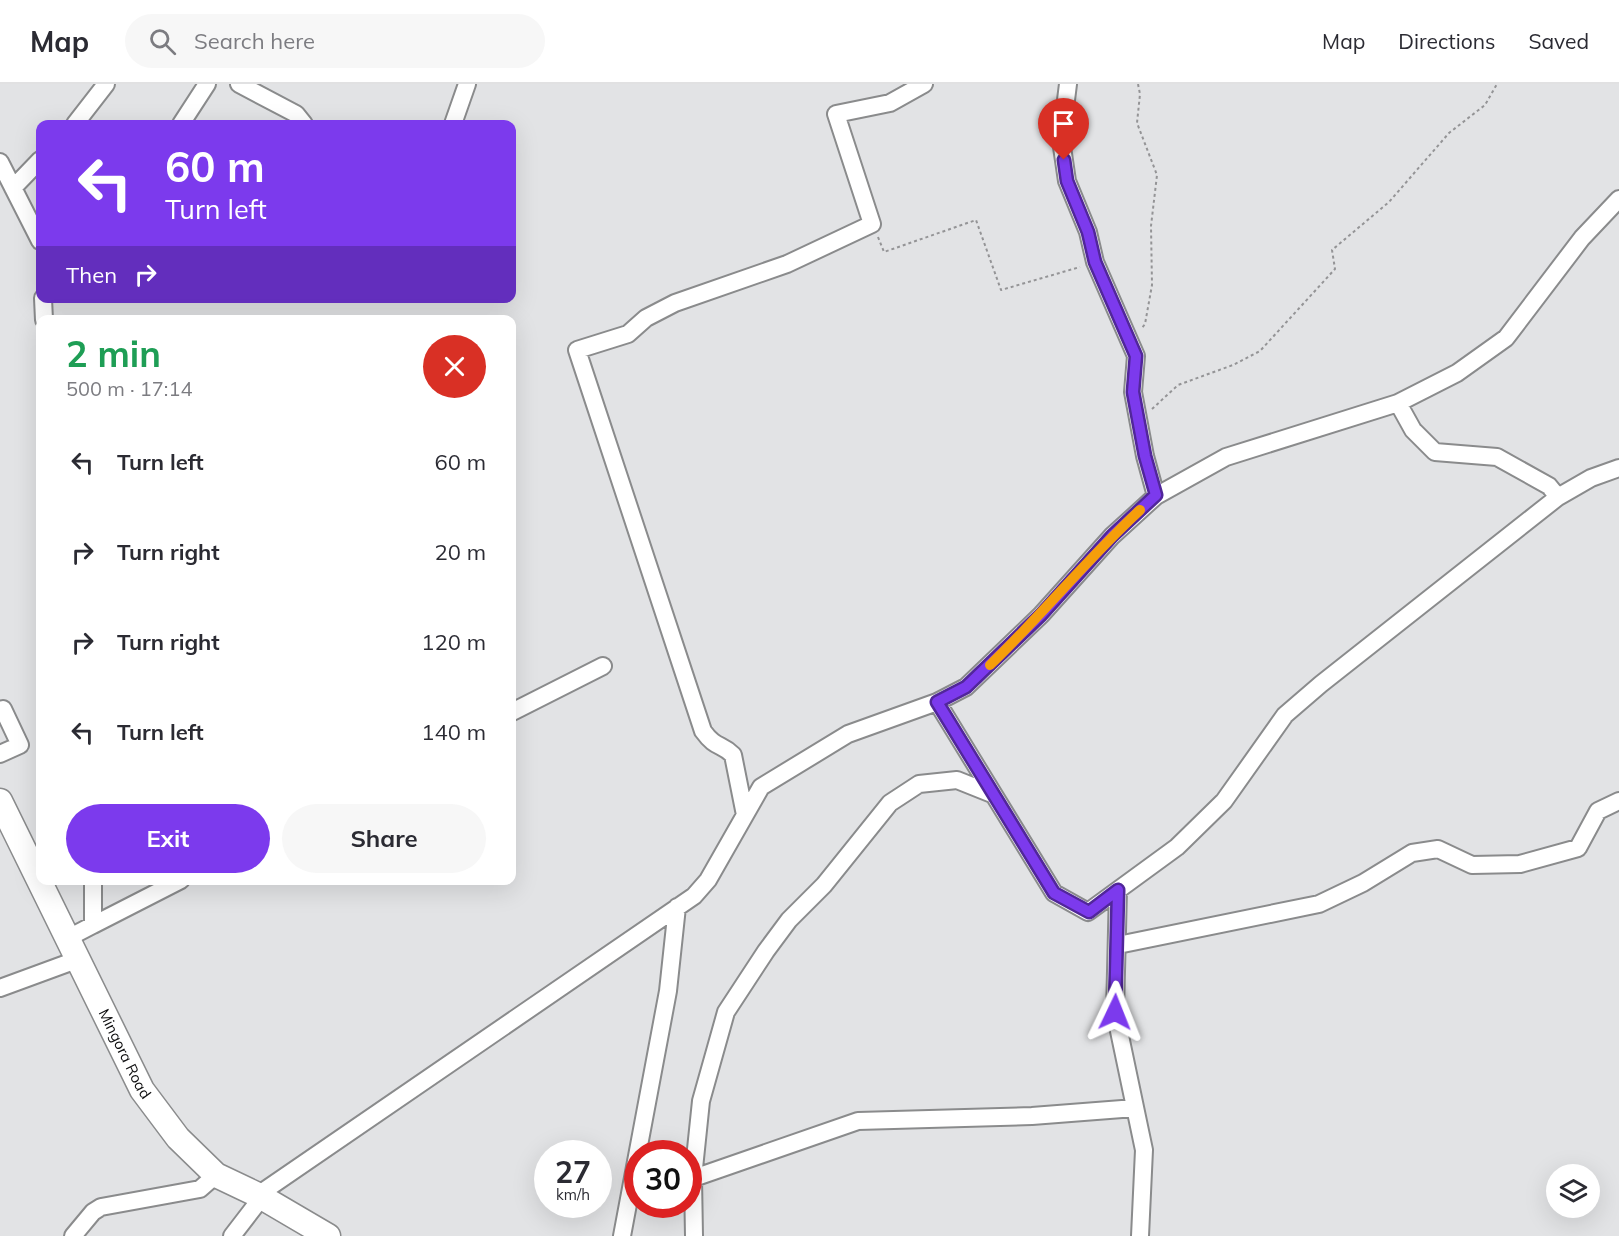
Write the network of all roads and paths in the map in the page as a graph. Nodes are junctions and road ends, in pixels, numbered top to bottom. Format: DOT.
graph roads {
  1 [pos="106,84"];
  2 [pos="207,84"];
  3 [pos="239,84"];
  4 [pos="467,84"];
  5 [pos="924,84"];
  6 [pos="1068,84"];
  7 [pos="1138,84"];
  8 [pos="1497,84"];
  9 [pos="78,120"];
  10 [pos="184,120"];
  11 [pos="301,120"];
  12 [pos="454,120"];
  13 [pos="0,162"];
  14 [pos="36,164"];
  15 [pos="1619,183"];
  16 [pos="13,188"];
  17 [pos="1616,201"];
  18 [pos="872,224"];
  19 [pos="36,233"];
  20 [pos="1095,262"];
  21 [pos="1130,342"];
  22 [pos="1398,403"];
  23 [pos="1139,421"];
  24 [pos="1619,468"];
  25 [pos="1156,495"];
  26 [pos="1558,497"];
  27 [pos="603,666"];
  28 [pos="937,702"];
  29 [pos="0,710"];
  30 [pos="516,710"];
  31 [pos="0,754"];
  32 [pos="992,794"];
  33 [pos="0,801"];
  34 [pos="1619,801"];
  35 [pos="745,815"];
  36 [pos="36,874"];
  37 [pos="42,885"];
  38 [pos="93,885"];
  39 [pos="171,885"];
  40 [pos="1118,890"];
  41 [pos="677,907"];
  42 [pos="93,925"];
  43 [pos="68,938"];
  44 [pos="1118,945"];
  45 [pos="79,959"];
  46 [pos="0,988"];
  47 [pos="1135,1108"];
  48 [pos="642,1140"];
  49 [pos="696,1140"];
  50 [pos="216,1175"];
  51 [pos="702,1175"];
  52 [pos="260,1196"];
  53 [pos="626,1218"];
  54 [pos="693,1218"];
  55 [pos="73,1236"];
  56 [pos="232,1236"];
  57 [pos="328,1236"];
  58 [pos="622,1236"];
  59 [pos="694,1236"];
  60 [pos="1140,1236"];
  1 -- 9 [label="street"];
  2 -- 10 [label="street"];
  3 -- 11 [label="street"];
  4 -- 12 [label="street"];
  5 -- 18 [label="street"];
  6 -- 20 [label="street"];
  7 -- 21 [label="path"];
  8 -- 23 [label="path"];
  13 -- 16 [label="street"];
  14 -- 16 [label="street"];
  15 -- 17 [label="street"];
  16 -- 19 [label="street"];
  17 -- 22 [label="street"];
  18 -- 20 [label="path"];
  18 -- 35 [label="street"];
  20 -- 21 [label="street"];
  21 -- 23 [label="street"];
  22 -- 25 [label="street"];
  22 -- 26 [label="street"];
  23 -- 25 [label="street"];
  24 -- 26 [label="street"];
  25 -- 28 [label="street"];
  26 -- 40 [label="street"];
  27 -- 30 [label="street"];
  28 -- 32 [label="street"];
  28 -- 35 [label="street"];
  29 -- 31 [label="street"];
  32 -- 40 [label="street"];
  32 -- 49 [label="street"];
  33 -- 36 [label="highway, Mingora Road"];
  34 -- 44 [label="street"];
  35 -- 41 [label="street"];
  37 -- 43 [label="highway, Mingora Road"];
  38 -- 42 [label="street"];
  39 -- 42 [label="street"];
  40 -- 44 [label="street"];
  41 -- 48 [label="street"];
  41 -- 52 [label="street"];
  42 -- 43 [label="street"];
  43 -- 45 [label="highway, Mingora Road"];
  44 -- 47 [label="street"];
  45 -- 46 [label="street"];
  45 -- 50 [label="highway, Mingora Road"];
  47 -- 51 [label="street"];
  47 -- 60 [label="street"];
  50 -- 52 [label="highway, Mingora Road"];
  50 -- 55 [label="street"];
  52 -- 56 [label="street"];
  52 -- 57 [label="highway, Mingora Road"];
  53 -- 58 [label="street"];
  54 -- 59 [label="street"];
}
